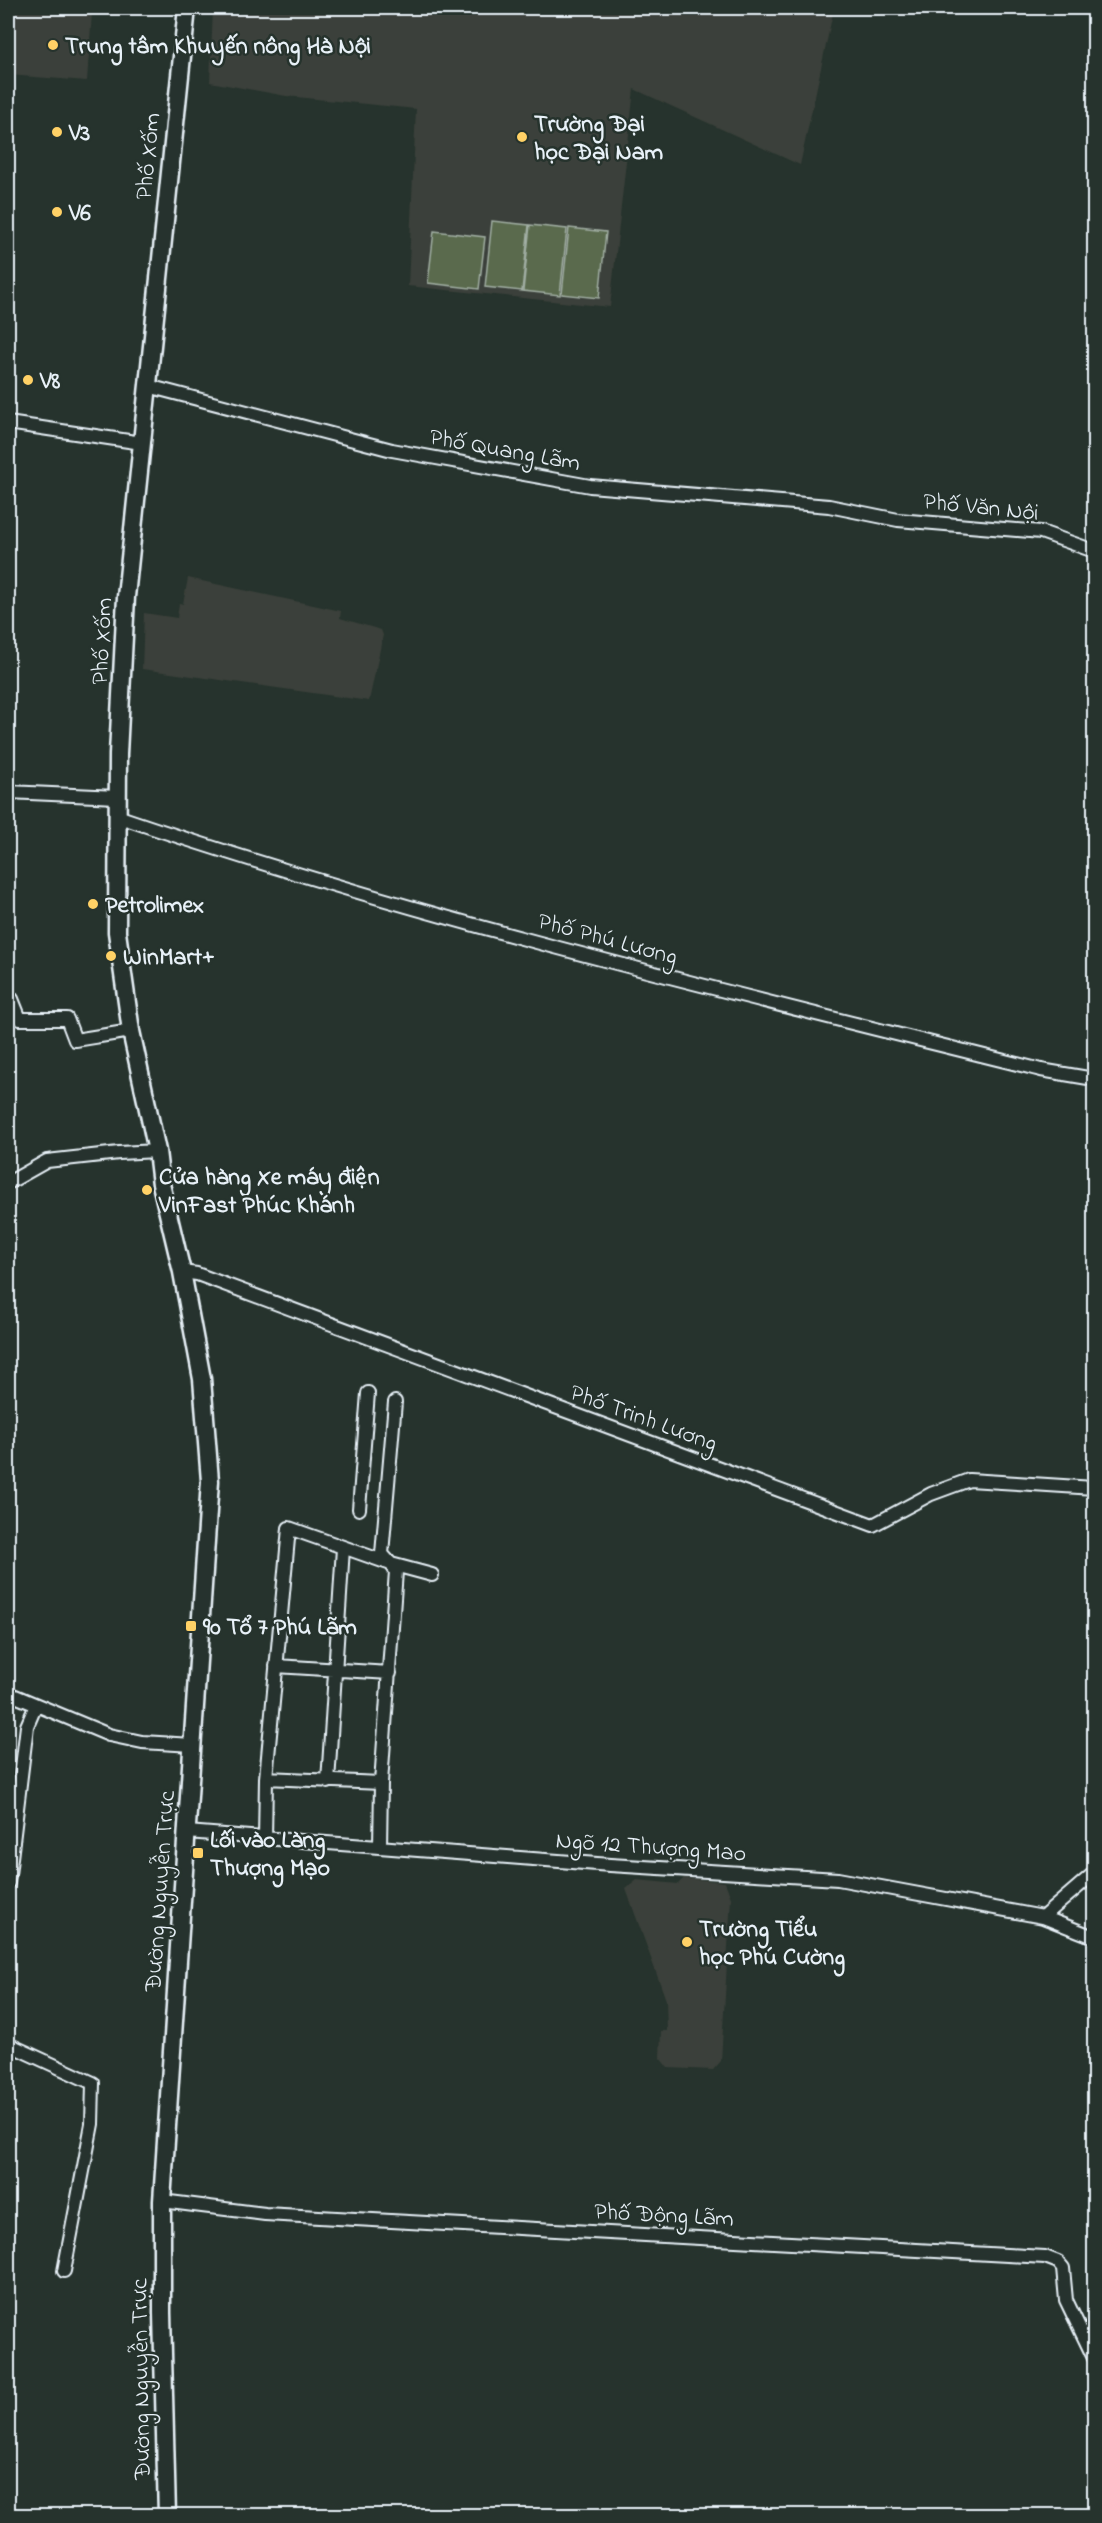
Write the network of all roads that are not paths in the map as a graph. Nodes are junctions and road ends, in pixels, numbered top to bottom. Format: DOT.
graph roads {
  1 [pos="187,8"];
  2 [pos="148,386"];
  3 [pos="8,423"];
  4 [pos="142,443"];
  5 [pos="861,514"];
  6 [pos="1095,551"];
  7 [pos="8,792"];
  8 [pos="117,797"];
  9 [pos="117,816"];
  10 [pos="8,997"];
  11 [pos="131,1031"];
  12 [pos="1095,1079"];
  13 [pos="158,1151"];
  14 [pos="8,1183"];
  15 [pos="182,1272"];
  16 [pos="368,1393"];
  17 [pos="395,1402"];
  18 [pos="1095,1488"];
  19 [pos="359,1509"];
  20 [pos="343,1548"];
  21 [pos="391,1564"];
  22 [pos="432,1575"];
  23 [pos="276,1666"];
  24 [pos="335,1669"];
  25 [pos="390,1672"];
  26 [pos="8,1693"];
  27 [pos="36,1705"];
  28 [pos="193,1745"];
  29 [pos="266,1778"];
  30 [pos="328,1782"];
  31 [pos="381,1783"];
  32 [pos="187,1832"];
  33 [pos="265,1840"];
  34 [pos="380,1847"];
  35 [pos="1095,1873"];
  36 [pos="8,1883"];
  37 [pos="1043,1917"];
  38 [pos="1095,1936"];
  39 [pos="8,2044"];
  40 [pos="162,2201"];
  41 [pos="64,2271"];
  42 [pos="1095,2358"];
  43 [pos="167,2516"];
  1 -- 2 [label="highway, Phố Xốm"];
  2 -- 4 [label="highway, Phố Xốm"];
  2 -- 5 [label="street, Phố Quang Lãm"];
  3 -- 4 [label="street"];
  4 -- 8 [label="highway, Phố Xốm"];
  5 -- 6 [label="street, Phố Văn Nội"];
  7 -- 8 [label="street"];
  8 -- 9 [label="highway, Phố Xốm"];
  9 -- 11 [label="highway, Phố Xốm"];
  9 -- 12 [label="street, Phố Phú Lương"];
  10 -- 11 [label="street"];
  11 -- 13 [label="highway, Phố Xốm"];
  13 -- 14 [label="street"];
  13 -- 15 [label="highway, Phố Xốm"];
  15 -- 18 [label="street, Phố Trinh Lương"];
  15 -- 28 [label="highway, Đường Nguyễn Trực"];
  16 -- 19 [label="street"];
  17 -- 21 [label="street"];
  20 -- 21 [label="street"];
  20 -- 23 [label="street"];
  20 -- 24 [label="street"];
  21 -- 22 [label="street"];
  21 -- 25 [label="street"];
  23 -- 24 [label="street"];
  23 -- 29 [label="street"];
  24 -- 25 [label="street"];
  24 -- 30 [label="street"];
  25 -- 31 [label="street"];
  26 -- 27 [label="street"];
  27 -- 28 [label="street"];
  27 -- 36 [label="street"];
  28 -- 32 [label="highway, Đường Nguyễn Trực"];
  29 -- 30 [label="street"];
  29 -- 33 [label="street"];
  30 -- 31 [label="street"];
  31 -- 34 [label="street"];
  32 -- 33 [label="street, Ngõ 12 Thượng Mao"];
  32 -- 40 [label="highway, Đường Nguyễn Trực"];
  33 -- 34 [label="street, Ngõ 12 Thượng Mao"];
  34 -- 37 [label="street, Ngõ 12 Thượng Mao"];
  35 -- 37 [label="street"];
  37 -- 38 [label="street, Ngõ 12 Thượng Mao"];
  39 -- 41 [label="street"];
  40 -- 42 [label="street, Phố Động Lãm"];
  40 -- 43 [label="highway, Đường Nguyễn Trực"];
}
